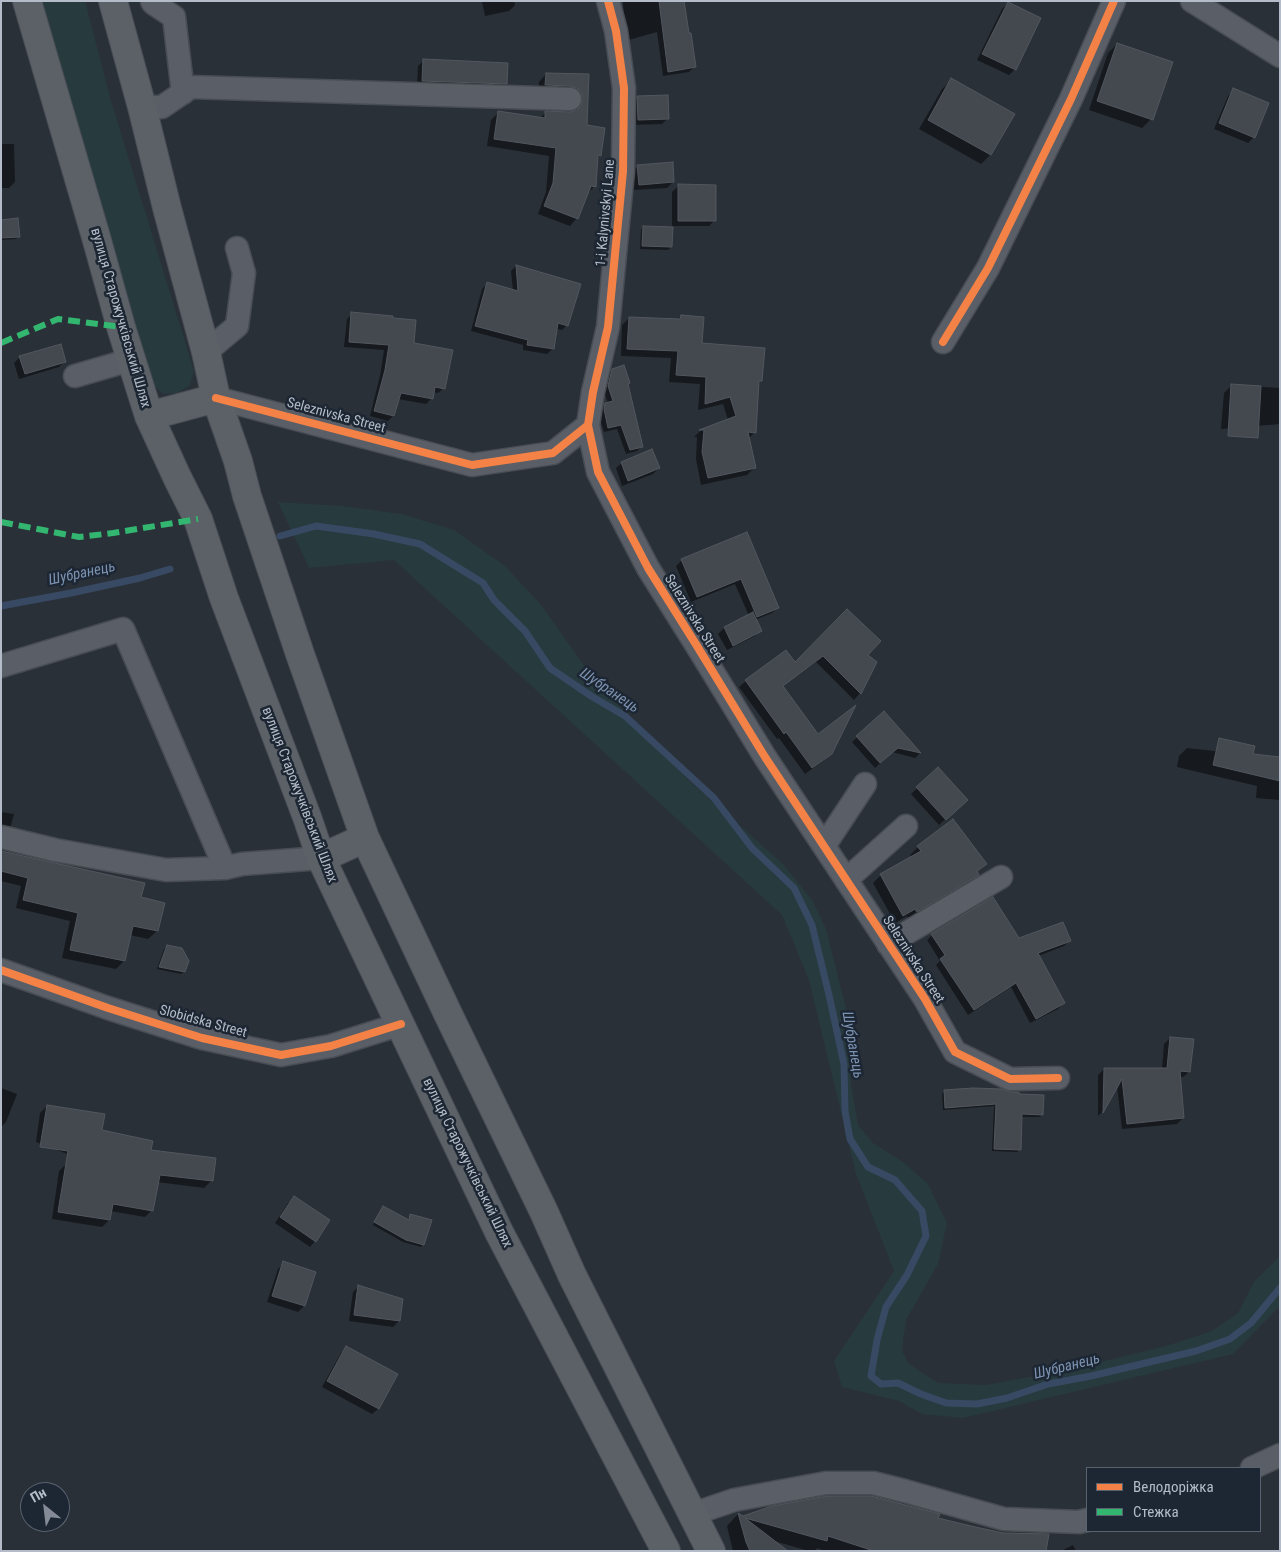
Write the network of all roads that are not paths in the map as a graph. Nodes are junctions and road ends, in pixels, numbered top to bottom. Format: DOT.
graph roads {
  1 [pos="27,1"];
  2 [pos="113,1"];
  3 [pos="152,1"];
  4 [pos="608,1"];
  5 [pos="1114,1"];
  6 [pos="1192,1"];
  7 [pos="1280,56"];
  8 [pos="183,93"];
  9 [pos="570,99"];
  10 [pos="142,107"];
  11 [pos="237,248"];
  12 [pos="943,342"];
  13 [pos="206,352"];
  14 [pos="130,360"];
  15 [pos="75,376"];
  16 [pos="216,398"];
  17 [pos="150,416"];
  18 [pos="588,425"];
  19 [pos="1,666"];
  20 [pos="865,784"];
  21 [pos="906,826"];
  22 [pos="1,837"];
  23 [pos="365,838"];
  24 [pos="824,846"];
  25 [pos="321,858"];
  26 [pos="225,868"];
  27 [pos="1001,877"];
  28 [pos="846,880"];
  29 [pos="888,944"];
  30 [pos="1,970"];
  31 [pos="401,1024"];
  32 [pos="1058,1078"];
  33 [pos="1280,1455"];
  34 [pos="1254,1467"];
  35 [pos="693,1514"];
  36 [pos="1086,1520"];
  37 [pos="666,1551"];
  38 [pos="711,1551"];
  1 -- 14 [label="main road, вулиця Старожучківський Шлях"];
  2 -- 10 [label="main road"];
  3 -- 8 [label="street"];
  4 -- 18 [label="street, 1-i Kalynivskyi Lane"];
  5 -- 12 [label="street"];
  6 -- 7 [label="street"];
  8 -- 9 [label="street"];
  8 -- 10 [label="street"];
  10 -- 13 [label="main road"];
  11 -- 13 [label="street"];
  13 -- 16 [label="main road"];
  14 -- 15 [label="street"];
  14 -- 17 [label="main road, вулиця Старожучківський Шлях"];
  16 -- 17 [label="main road"];
  16 -- 18 [label="street, Seleznivska Street"];
  16 -- 23 [label="main road"];
  17 -- 25 [label="main road, вулиця Старожучківський Шлях"];
  18 -- 24 [label="street, Seleznivska Street"];
  19 -- 26 [label="street"];
  20 -- 24 [label="street"];
  21 -- 28 [label="street"];
  22 -- 26 [label="street"];
  23 -- 25 [label="main road"];
  23 -- 35 [label="main road"];
  24 -- 28 [label="street, Seleznivska Street"];
  25 -- 26 [label="street"];
  25 -- 31 [label="main road, вулиця Старожучківський Шлях"];
  27 -- 29 [label="street"];
  28 -- 29 [label="street, Seleznivska Street"];
  29 -- 32 [label="street, Seleznivska Street"];
  30 -- 31 [label="street, Slobidska Street"];
  31 -- 37 [label="main road, вулиця Старожучківський Шлях"];
  33 -- 34 [label="street"];
  35 -- 36 [label="street"];
  35 -- 38 [label="main road"];
}
